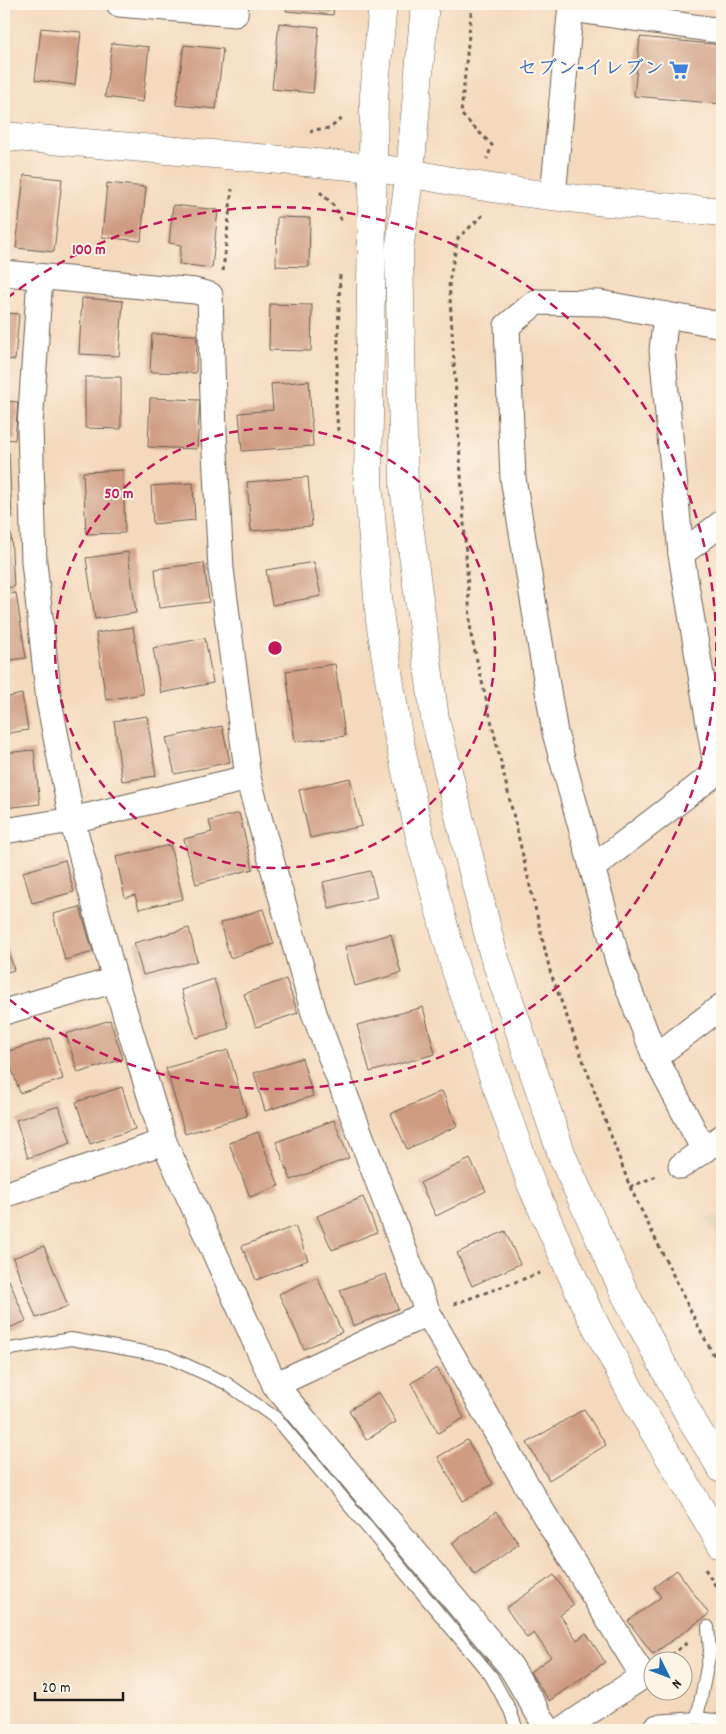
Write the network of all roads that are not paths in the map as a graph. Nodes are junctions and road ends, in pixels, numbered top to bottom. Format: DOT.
graph roads {
  1 [pos="119,4"];
  2 [pos="236,4"];
  3 [pos="383,4"];
  4 [pos="425,4"];
  5 [pos="571,7"];
  6 [pos="722,31"];
  7 [pos="4,136"];
  8 [pos="374,168"];
  9 [pos="410,172"];
  10 [pos="553,196"];
  11 [pos="722,212"];
  12 [pos="4,273"];
  13 [pos="40,277"];
  14 [pos="666,315"];
  15 [pos="722,325"];
  16 [pos="722,523"];
  17 [pos="681,554"];
  18 [pos="720,770"];
  19 [pos="248,778"];
  20 [pos="72,820"];
  21 [pos="4,831"];
  22 [pos="592,868"];
  23 [pos="116,980"];
  24 [pos="722,1006"];
  25 [pos="4,1012"];
  26 [pos="655,1057"];
  27 [pos="164,1142"];
  28 [pos="713,1144"];
  29 [pos="681,1166"];
  30 [pos="4,1195"];
  31 [pos="428,1314"];
  32 [pos="4,1350"];
  33 [pos="275,1385"];
  34 [pos="722,1469"];
  35 [pos="722,1545"];
  36 [pos="708,1627"];
  37 [pos="697,1718"];
  38 [pos="722,1721"];
  39 [pos="517,1730"];
  40 [pos="548,1730"];
  41 [pos="562,1730"];
  42 [pos="644,1730"];
  1 -- 2 [label="street"];
  3 -- 8 [label="street"];
  4 -- 9 [label="street"];
  5 -- 6 [label="street"];
  5 -- 10 [label="street"];
  7 -- 8 [label="street"];
  8 -- 9 [label="street"];
  8 -- 35 [label="street"];
  9 -- 10 [label="street"];
  9 -- 34 [label="street"];
  10 -- 11 [label="street"];
  12 -- 13 [label="street"];
  13 -- 19 [label="street"];
  13 -- 20 [label="street"];
  14 -- 15 [label="street"];
  14 -- 17 [label="street"];
  14 -- 22 [label="street"];
  16 -- 17 [label="street"];
  17 -- 18 [label="street"];
  18 -- 22 [label="street"];
  19 -- 20 [label="street"];
  19 -- 31 [label="street"];
  20 -- 21 [label="street"];
  20 -- 23 [label="street"];
  22 -- 26 [label="street"];
  23 -- 25 [label="street"];
  23 -- 27 [label="street"];
  24 -- 26 [label="street"];
  26 -- 28 [label="street"];
  27 -- 30 [label="street"];
  27 -- 33 [label="street"];
  28 -- 29 [label="street"];
  31 -- 33 [label="street"];
  31 -- 41 [label="street"];
  32 -- 39 [label="lane"];
  33 -- 40 [label="street"];
  36 -- 37 [label="lane"];
  37 -- 38 [label="lane"];
  37 -- 42 [label="lane"];
}
